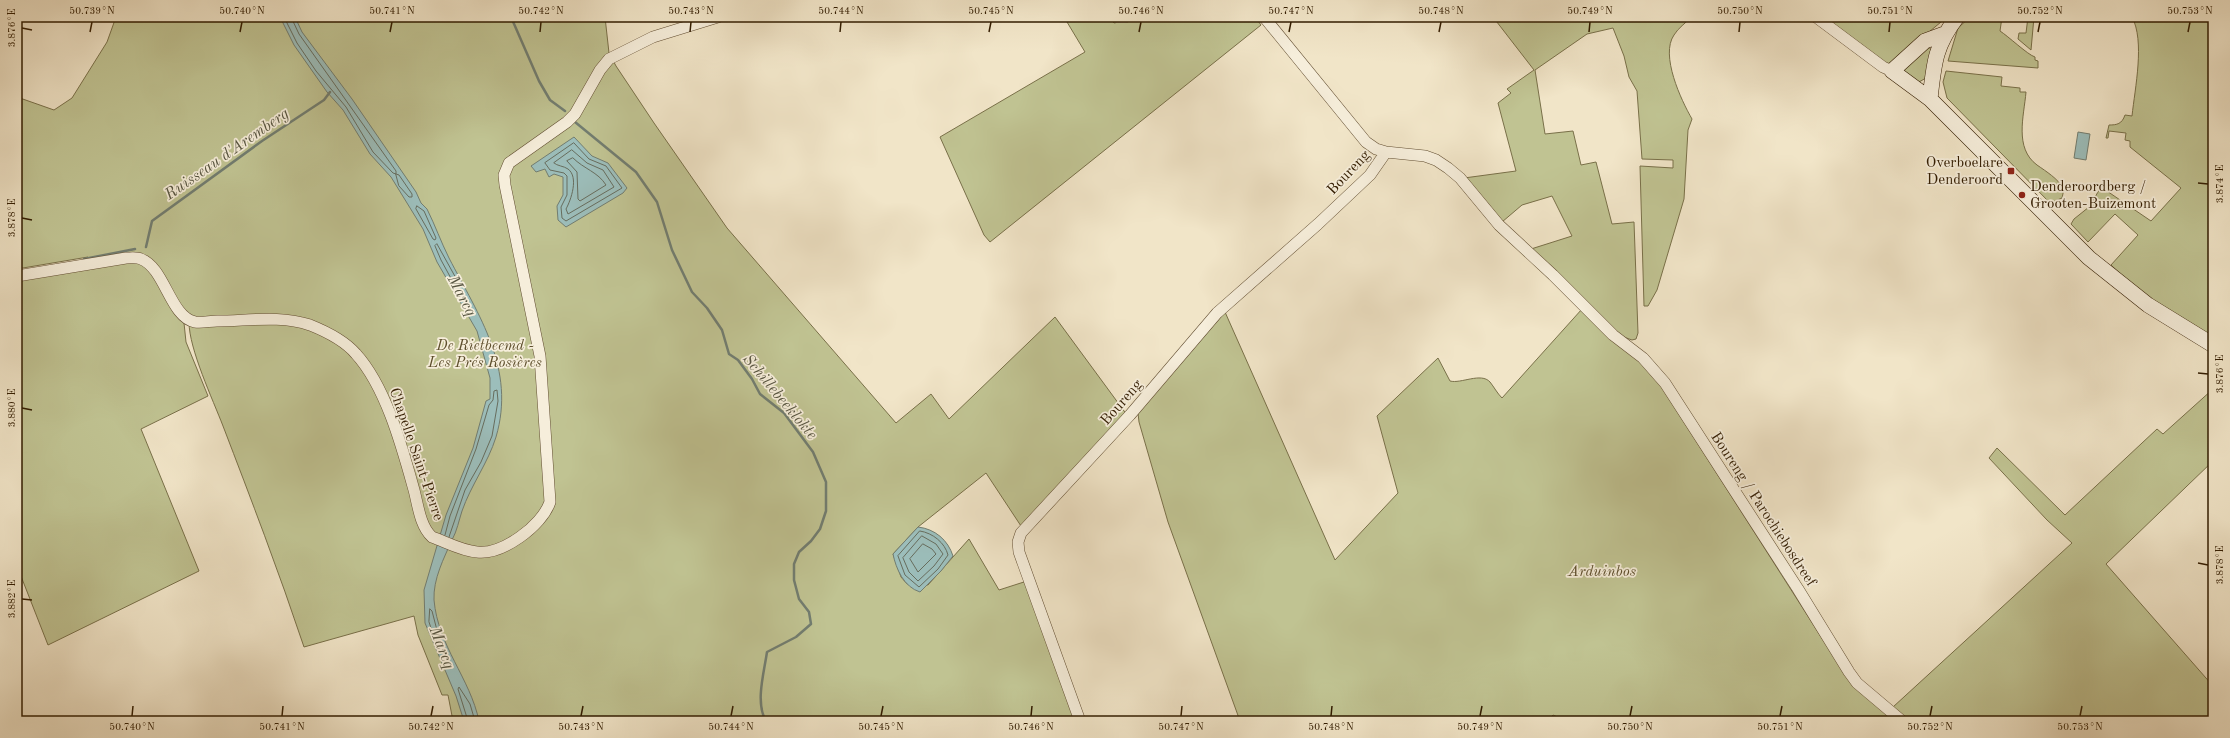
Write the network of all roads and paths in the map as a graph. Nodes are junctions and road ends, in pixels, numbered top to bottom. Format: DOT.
graph roads {
  1 [pos="718,17"];
  2 [pos="1117,17"];
  3 [pos="1125,17"];
  4 [pos="1264,17"];
  5 [pos="1816,17"];
  6 [pos="1957,17"];
  7 [pos="1944,34"];
  8 [pos="1892,71"];
  9 [pos="1930,99"];
  10 [pos="1386,152"];
  11 [pos="17,276"];
  12 [pos="2213,345"];
  13 [pos="1643,358"];
  14 [pos="1080,721"];
  15 [pos="1902,721"];
  1 -- 11 [label="street, Chapelle Saint-Pierre"];
  2 -- 3 [label="street"];
  4 -- 10 [label="street, Boureng"];
  5 -- 8 [label="street"];
  6 -- 7 [label="street"];
  7 -- 8 [label="street"];
  7 -- 9 [label="street"];
  8 -- 9 [label="street"];
  9 -- 12 [label="street"];
  10 -- 13 [label="street, Boureng"];
  10 -- 14 [label="street, Boureng"];
  13 -- 15 [label="street, Boureng / Parochiebosdreef"];
}
